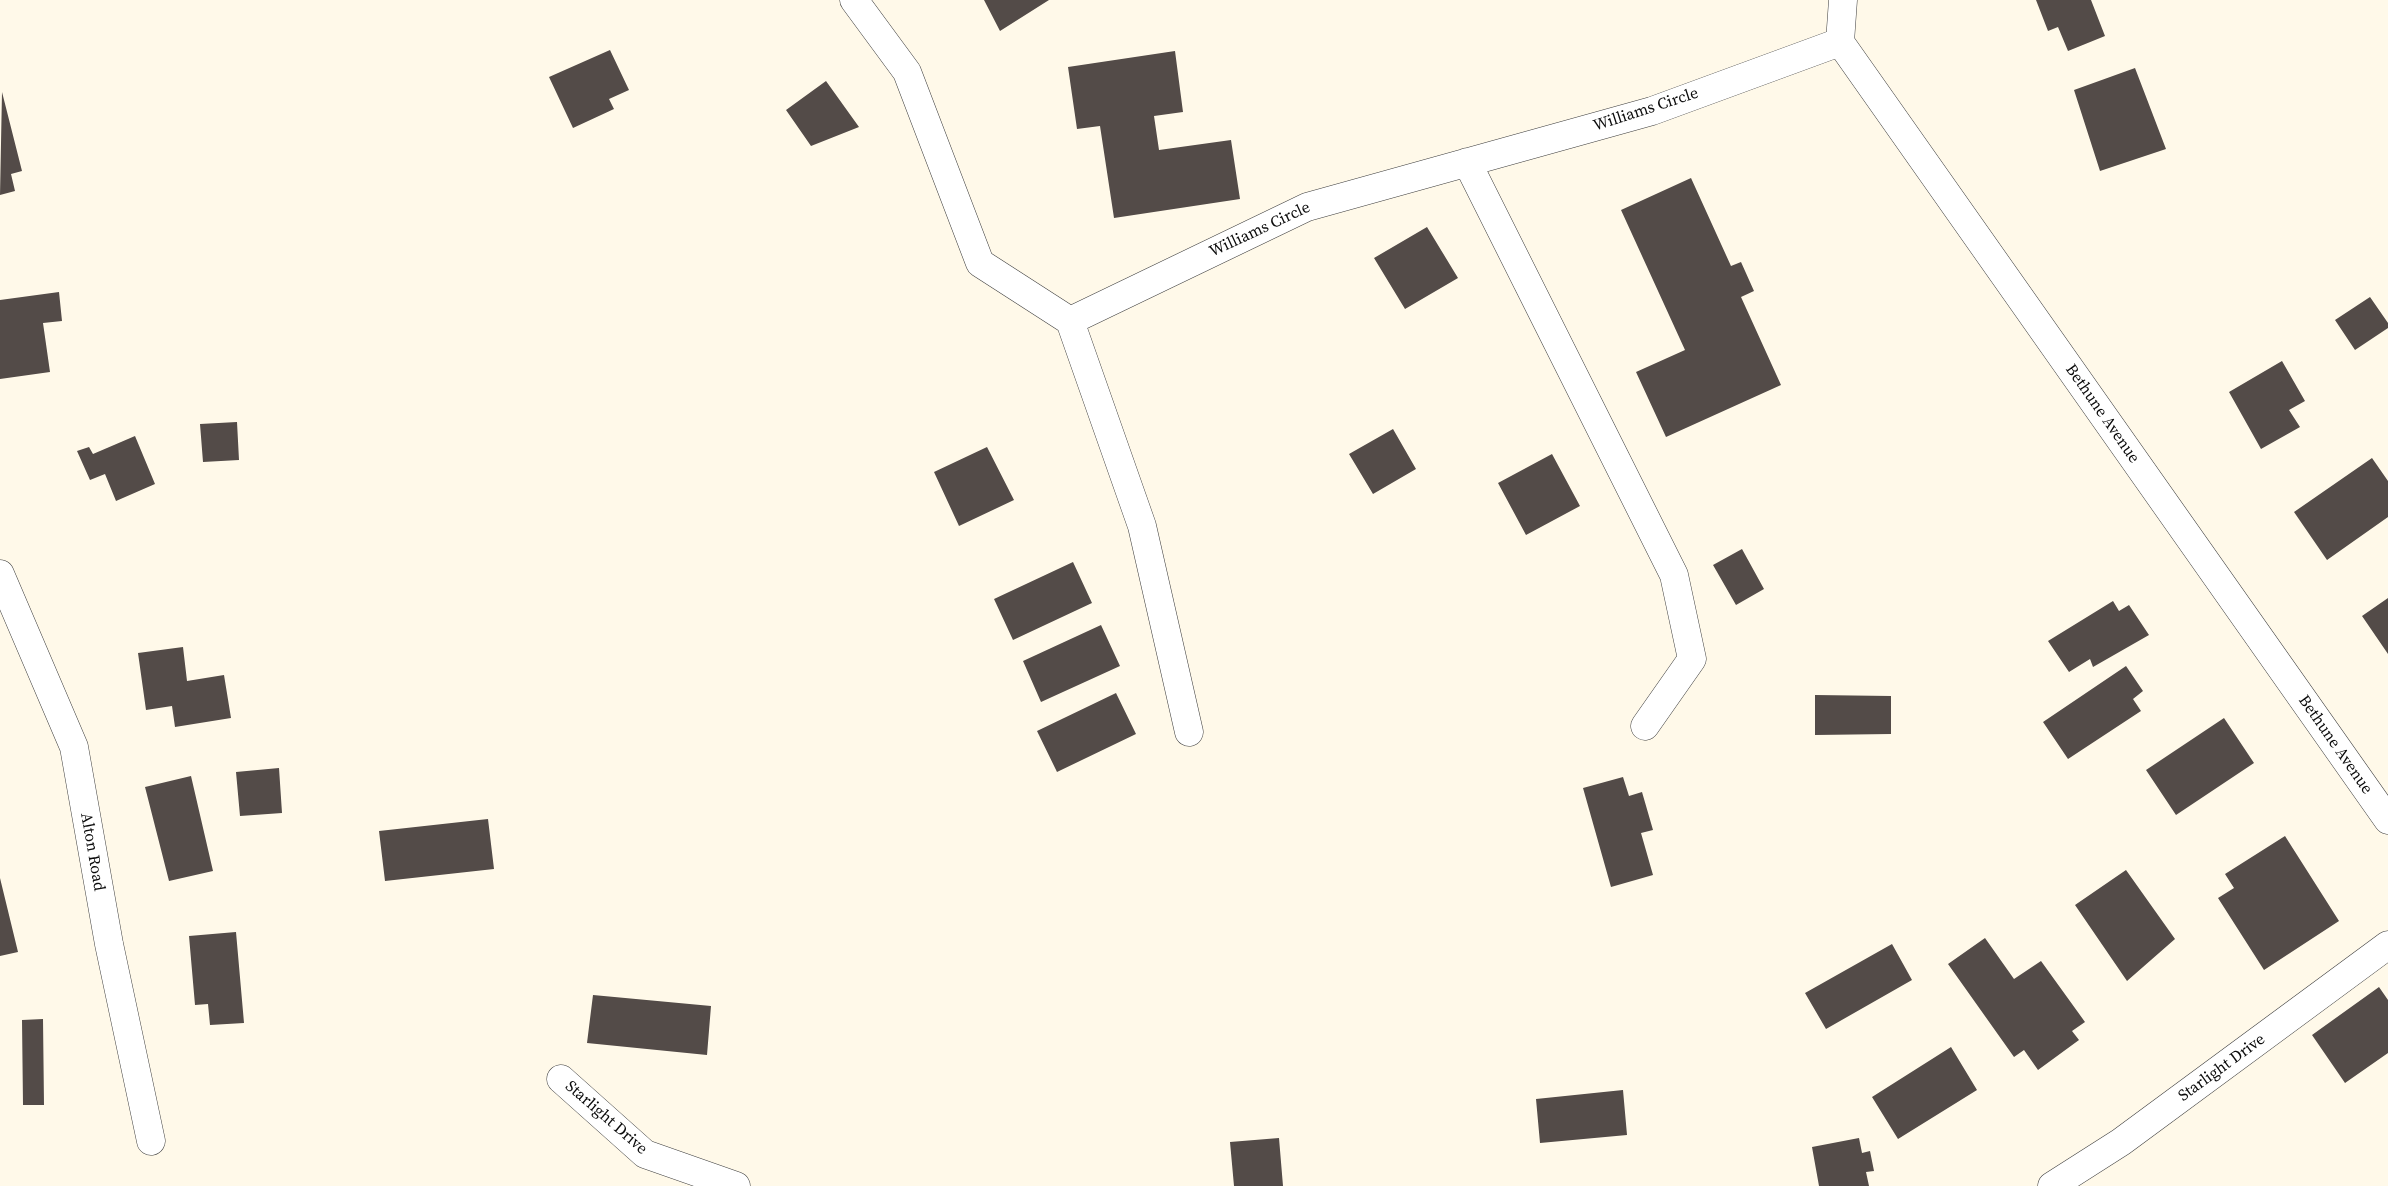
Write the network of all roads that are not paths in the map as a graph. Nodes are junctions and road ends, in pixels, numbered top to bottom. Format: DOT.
graph roads {
  1 [pos="854,0"];
  2 [pos="1844,0"];
  3 [pos="1840,42"];
  4 [pos="1467,162"];
  5 [pos="1070,321"];
  6 [pos="0,574"];
  7 [pos="1645,726"];
  8 [pos="1189,732"];
  9 [pos="2388,820"];
  10 [pos="2388,945"];
  11 [pos="561,1079"];
  12 [pos="151,1141"];
  13 [pos="736,1186"];
  14 [pos="2052,1186"];
  1 -- 5 [label="street"];
  2 -- 3 [label="street"];
  3 -- 4 [label="street, Williams Circle"];
  3 -- 9 [label="street, Bethune Avenue"];
  4 -- 5 [label="street, Williams Circle"];
  4 -- 7 [label="street"];
  5 -- 8 [label="street"];
  6 -- 12 [label="street, Alton Road"];
  10 -- 14 [label="street, Starlight Drive"];
  11 -- 13 [label="street, Starlight Drive"];
}
